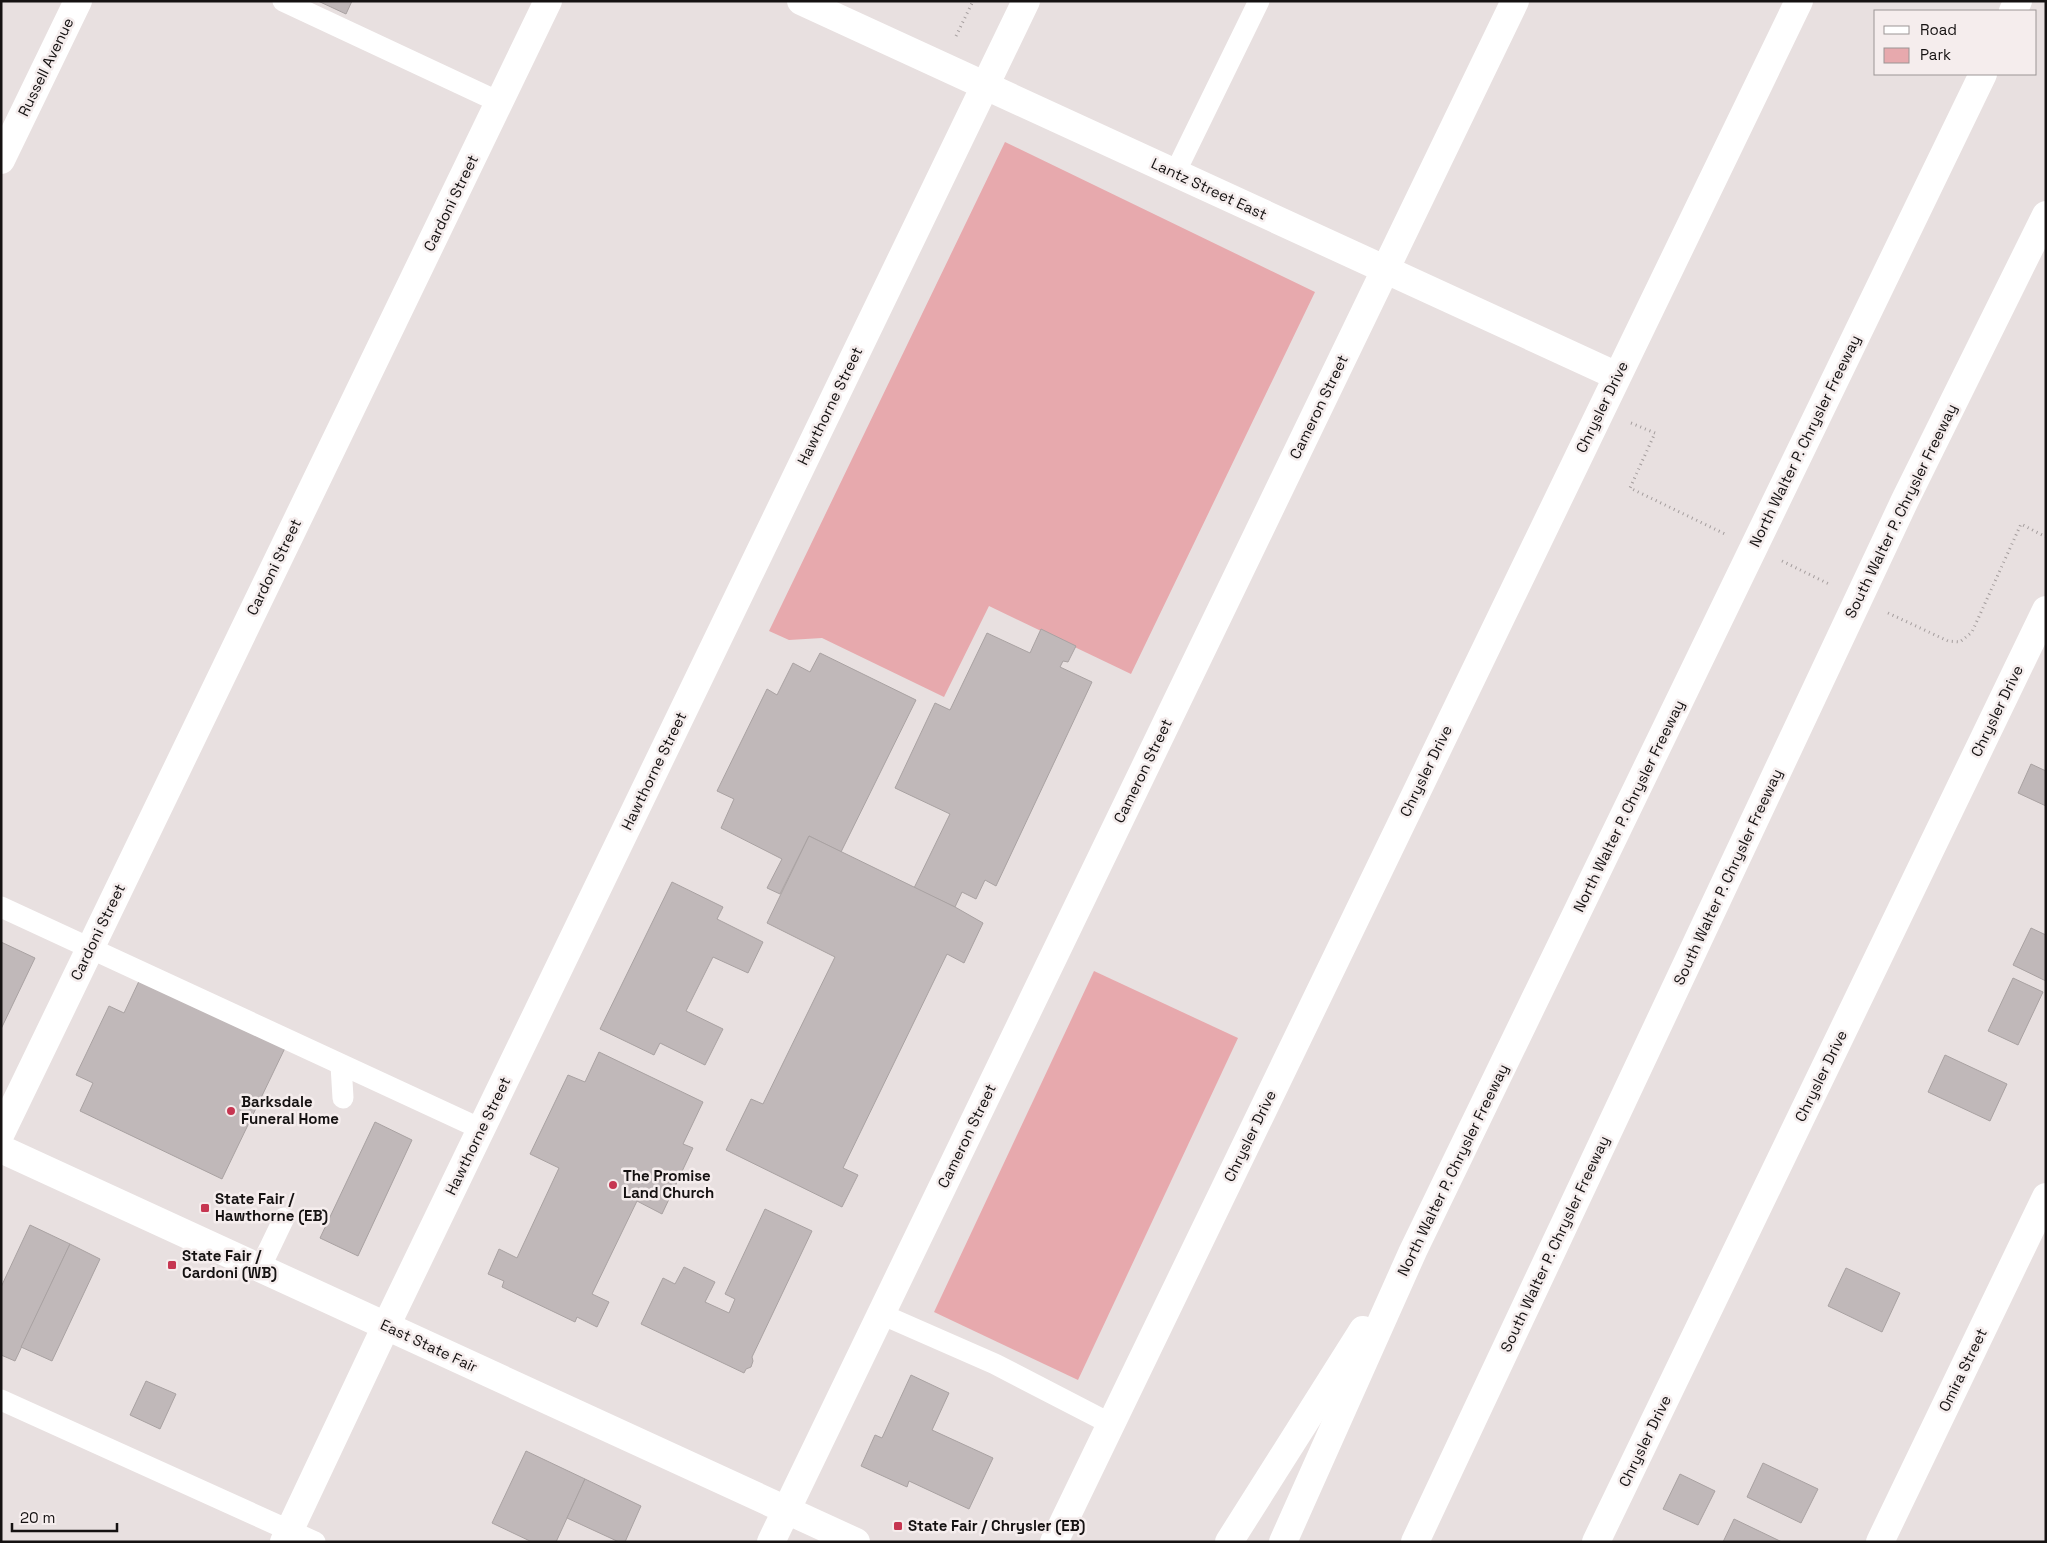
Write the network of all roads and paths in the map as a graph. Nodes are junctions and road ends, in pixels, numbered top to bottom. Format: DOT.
graph roads {
  1 [pos="78,1"];
  2 [pos="283,1"];
  3 [pos="548,1"];
  4 [pos="802,1"];
  5 [pos="973,1"];
  6 [pos="1026,1"];
  7 [pos="1259,1"];
  8 [pos="1515,1"];
  9 [pos="1799,1"];
  10 [pos="947,33"];
  11 [pos="1983,75"];
  12 [pos="985,86"];
  13 [pos="499,102"];
  14 [pos="1,160"];
  15 [pos="1174,173"];
  16 [pos="2046,215"];
  17 [pos="1385,270"];
  18 [pos="1617,376"];
  19 [pos="1601,409"];
  20 [pos="1727,535"];
  21 [pos="2046,537"];
  22 [pos="1780,560"];
  23 [pos="1833,586"];
  24 [pos="2046,610"];
  25 [pos="1886,611"];
  26 [pos="1,907"];
  27 [pos="91,948"];
  28 [pos="342,1065"];
  29 [pos="344,1098"];
  30 [pos="481,1129"];
  31 [pos="1,1134"];
  32 [pos="1,1149"];
  33 [pos="2046,1197"];
  34 [pos="284,1218"];
  35 [pos="1413,1251"];
  36 [pos="260,1268"];
  37 [pos="881,1314"];
  38 [pos="386,1326"];
  39 [pos="1,1400"];
  40 [pos="1111,1424"];
  41 [pos="787,1510"];
  42 [pos="287,1536"];
  43 [pos="315,1542"];
  44 [pos="771,1542"];
  45 [pos="856,1542"];
  46 [pos="1054,1542"];
  47 [pos="1228,1542"];
  48 [pos="1283,1542"];
  49 [pos="1415,1542"];
  50 [pos="1596,1542"];
  51 [pos="1880,1542"];
  1 -- 14 [label="main road, Russell Avenue"];
  2 -- 13 [label="lane"];
  3 -- 13 [label="main road, Cardoni Street"];
  4 -- 12 [label="main road, Lantz Street East"];
  5 -- 10 [label="path"];
  6 -- 12 [label="main road, Hawthorne Street"];
  7 -- 15 [label="lane"];
  8 -- 17 [label="main road, Cameron Street"];
  9 -- 18 [label="main road, Chrysler Drive"];
  11 -- 35 [label="main road, North Walter P. Chrysler Freeway"];
  12 -- 15 [label="main road, Lantz Street East"];
  12 -- 30 [label="main road, Hawthorne Street"];
  13 -- 27 [label="main road, Cardoni Street"];
  15 -- 17 [label="main road, Lantz Street East"];
  16 -- 49 [label="main road, South Walter P. Chrysler Freeway"];
  17 -- 18 [label="main road, Lantz Street East"];
  17 -- 37 [label="main road, Cameron Street"];
  18 -- 19 [label="main road, Chrysler Drive"];
  19 -- 20 [label="path"];
  19 -- 40 [label="main road, Chrysler Drive"];
  21 -- 25 [label="path"];
  22 -- 23 [label="path"];
  24 -- 50 [label="main road, Chrysler Drive"];
  26 -- 27 [label="lane"];
  27 -- 28 [label="lane"];
  27 -- 31 [label="main road, Cardoni Street"];
  28 -- 29 [label="lane"];
  28 -- 30 [label="lane"];
  30 -- 38 [label="main road, Hawthorne Street"];
  32 -- 36 [label="main road, East State Fair"];
  33 -- 51 [label="main road, Omira Street"];
  34 -- 36 [label="lane"];
  35 -- 47 [label="main road"];
  35 -- 48 [label="main road, North Walter P. Chrysler Freeway"];
  36 -- 38 [label="main road, East State Fair"];
  37 -- 40 [label="lane"];
  37 -- 41 [label="main road, Cameron Street"];
  38 -- 41 [label="main road, East State Fair"];
  38 -- 42 [label="main road, Hawthorne Street"];
  39 -- 42 [label="lane"];
  40 -- 46 [label="main road, Chrysler Drive"];
  41 -- 44 [label="main road, Cameron Street"];
  41 -- 45 [label="main road, East State Fair"];
  42 -- 43 [label="lane"];
}
